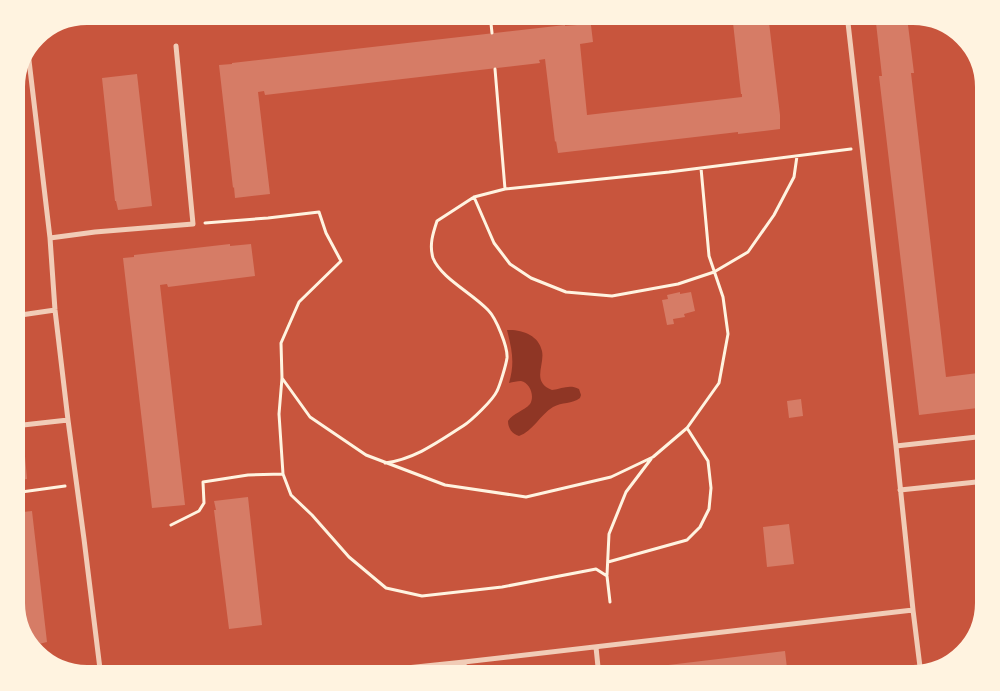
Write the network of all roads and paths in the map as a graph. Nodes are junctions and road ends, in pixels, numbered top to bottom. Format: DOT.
graph roads {
  1 [pos="491,23"];
  2 [pos="848,23"];
  3 [pos="492,33"];
  4 [pos="176,46"];
  5 [pos="29,59"];
  6 [pos="495,68"];
  7 [pos="862,148"];
  8 [pos="797,156"];
  9 [pos="701,168"];
  10 [pos="505,189"];
  11 [pos="474,197"];
  12 [pos="193,224"];
  13 [pos="50,238"];
  14 [pos="714,272"];
  15 [pos="55,310"];
  16 [pos="23,315"];
  17 [pos="282,378"];
  18 [pos="68,420"];
  19 [pos="23,425"];
  20 [pos="687,428"];
  21 [pos="978,437"];
  22 [pos="896,446"];
  23 [pos="653,457"];
  24 [pos="385,463"];
  25 [pos="283,474"];
  26 [pos="978,482"];
  27 [pos="76,485"];
  28 [pos="900,490"];
  29 [pos="23,492"];
  30 [pos="171,525"];
  31 [pos="608,562"];
  32 [pos="607,576"];
  33 [pos="610,602"];
  34 [pos="913,610"];
  35 [pos="596,646"];
  36 [pos="464,662"];
  37 [pos="920,667"];
  38 [pos="100,668"];
  39 [pos="406,668"];
  40 [pos="464,668"];
  41 [pos="598,668"];
  1 -- 3 [label="path"];
  2 -- 7 [label="street"];
  4 -- 12 [label="street"];
  5 -- 13 [label="street"];
  6 -- 10 [label="path"];
  7 -- 8 [label="path"];
  7 -- 22 [label="street"];
  8 -- 9 [label="path"];
  8 -- 14 [label="path"];
  9 -- 10 [label="path"];
  9 -- 14 [label="path"];
  10 -- 11 [label="path"];
  11 -- 14 [label="path"];
  11 -- 24 [label="path"];
  12 -- 13 [label="street"];
  12 -- 17 [label="path"];
  13 -- 15 [label="street"];
  14 -- 20 [label="path"];
  15 -- 16 [label="street"];
  15 -- 18 [label="street"];
  17 -- 24 [label="path"];
  17 -- 25 [label="path"];
  18 -- 19 [label="street"];
  18 -- 27 [label="street"];
  20 -- 23 [label="path"];
  20 -- 31 [label="path"];
  21 -- 22 [label="street"];
  22 -- 28 [label="street"];
  23 -- 24 [label="path"];
  23 -- 31 [label="path"];
  25 -- 30 [label="path"];
  25 -- 32 [label="path"];
  26 -- 28 [label="street"];
  27 -- 29 [label="path"];
  27 -- 38 [label="street"];
  28 -- 34 [label="street"];
  31 -- 32 [label="path"];
  32 -- 33 [label="path"];
  34 -- 35 [label="street"];
  34 -- 37 [label="street"];
  35 -- 36 [label="street"];
  35 -- 41 [label="street"];
  36 -- 39 [label="street"];
  36 -- 40 [label="street"];
}
